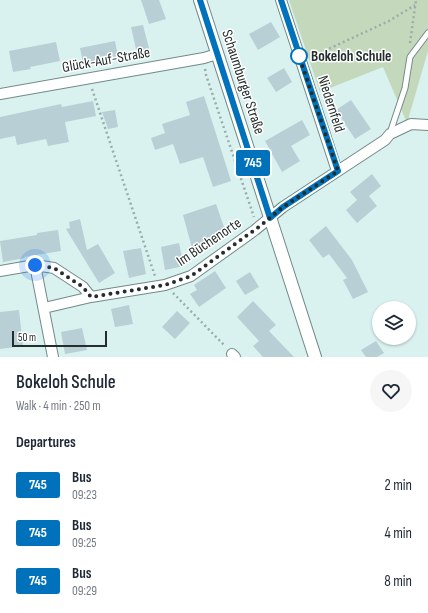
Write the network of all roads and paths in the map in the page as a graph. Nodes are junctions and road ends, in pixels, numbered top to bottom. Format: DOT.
graph roads {
  1 [pos="200,0"];
  2 [pos="281,0"];
  3 [pos="416,0"];
  4 [pos="415,5"];
  5 [pos="428,33"];
  6 [pos="217,54"];
  7 [pos="410,57"];
  8 [pos="204,58"];
  9 [pos="301,61"];
  10 [pos="89,79"];
  11 [pos="0,94"];
  12 [pos="428,125"];
  13 [pos="390,134"];
  14 [pos="338,171"];
  15 [pos="270,218"];
  16 [pos="260,226"];
  17 [pos="35,265"];
  18 [pos="0,272"];
  19 [pos="161,285"];
  20 [pos="91,297"];
  21 [pos="44,308"];
  22 [pos="234,355"];
  23 [pos="53,357"];
  24 [pos="315,357"];
  1 -- 6 [label="street, Schaumburger Straße"];
  2 -- 9 [label="street, Niedernfeld"];
  3 -- 4 [label="path"];
  4 -- 7 [label="path"];
  4 -- 9 [label="path"];
  5 -- 7 [label="lane"];
  6 -- 8 [label="street, Glück-Auf-Straße"];
  6 -- 15 [label="street, Schaumburger Straße"];
  7 -- 13 [label="lane"];
  8 -- 10 [label="street, Glück-Auf-Straße"];
  8 -- 16 [label="path"];
  9 -- 14 [label="street, Niedernfeld"];
  10 -- 11 [label="street, Glück-Auf-Straße"];
  10 -- 19 [label="path"];
  12 -- 13 [label="street, Im Büchenorte"];
  13 -- 14 [label="street, Im Büchenorte"];
  14 -- 15 [label="street, Im Büchenorte"];
  15 -- 16 [label="street, Im Büchenorte"];
  15 -- 24 [label="street, Schaumburger Straße"];
  16 -- 19 [label="street, Im Büchenorte"];
  17 -- 18 [label="street"];
  17 -- 20 [label="street"];
  17 -- 21 [label="street"];
  19 -- 20 [label="street, Im Büchenorte"];
  19 -- 22 [label="path"];
  20 -- 21 [label="street, Im Büchenorte"];
  21 -- 23 [label="street"];
}
